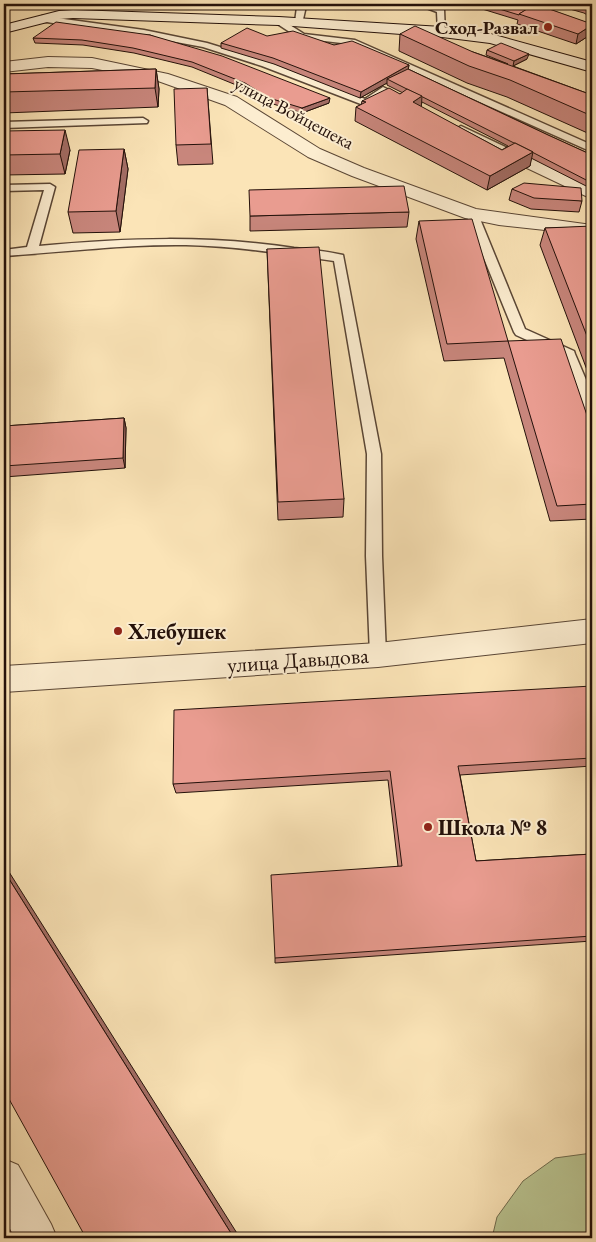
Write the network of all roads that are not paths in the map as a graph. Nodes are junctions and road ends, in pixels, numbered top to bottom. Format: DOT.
graph roads {
  1 [pos="295,4"];
  2 [pos="420,4"];
  3 [pos="525,4"];
  4 [pos="40,13"];
  5 [pos="279,21"];
  6 [pos="299,22"];
  7 [pos="4,29"];
  8 [pos="592,29"];
  9 [pos="448,35"];
  10 [pos="4,67"];
  11 [pos="592,67"];
  12 [pos="410,103"];
  13 [pos="143,121"];
  14 [pos="4,125"];
  15 [pos="454,125"];
  16 [pos="592,149"];
  17 [pos="516,156"];
  18 [pos="4,188"];
  19 [pos="592,194"];
  20 [pos="472,214"];
  21 [pos="592,232"];
  22 [pos="32,250"];
  23 [pos="4,253"];
  24 [pos="592,410"];
  25 [pos="592,630"];
  26 [pos="378,655"];
  27 [pos="4,679"];
  28 [pos="4,1179"];
  29 [pos="37,1238"];
  1 -- 6 [label="lane"];
  2 -- 9 [label="lane"];
  3 -- 8 [label="lane"];
  4 -- 5 [label="street"];
  4 -- 7 [label="street"];
  4 -- 12 [label="lane"];
  5 -- 6 [label="street"];
  5 -- 16 [label="lane"];
  6 -- 9 [label="street"];
  9 -- 11 [label="street"];
  10 -- 20 [label="street, улица Войцешека"];
  13 -- 14 [label="lane"];
  15 -- 17 [label="lane"];
  17 -- 19 [label="street"];
  18 -- 22 [label="lane"];
  20 -- 21 [label="street, улица Войцешека"];
  20 -- 24 [label="lane"];
  22 -- 23 [label="lane"];
  22 -- 26 [label="lane"];
  25 -- 26 [label="street, улица Давыдова"];
  26 -- 27 [label="street, улица Давыдова"];
  28 -- 29 [label="street"];
}
